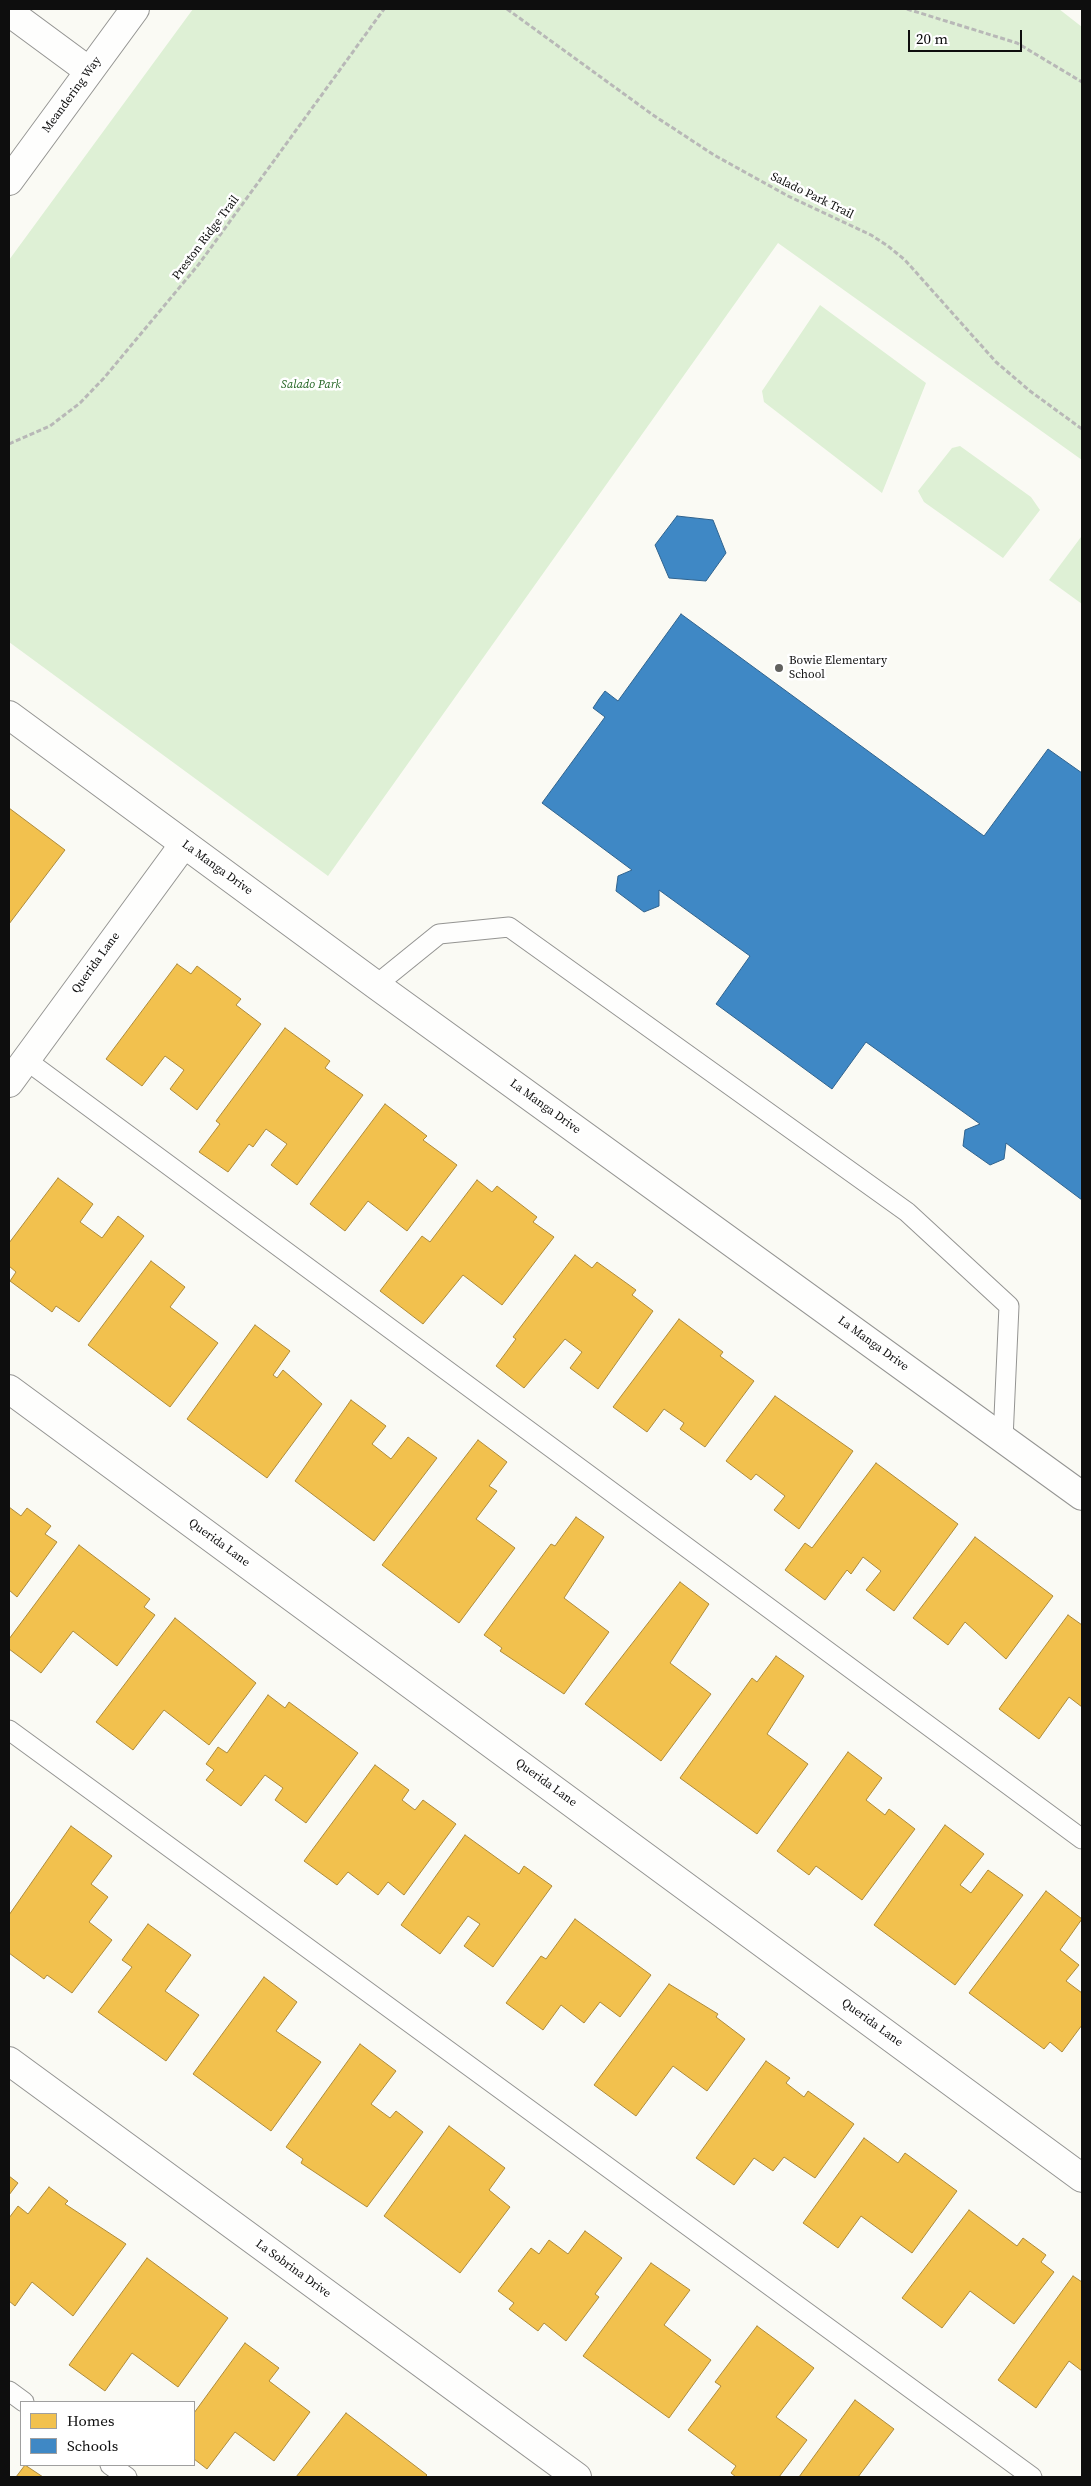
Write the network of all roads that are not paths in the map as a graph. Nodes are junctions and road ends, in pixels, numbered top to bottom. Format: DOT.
graph roads {
  1 [pos="135,9"];
  2 [pos="9,12"];
  3 [pos="89,72"];
  4 [pos="9,181"];
  5 [pos="9,715"];
  6 [pos="184,844"];
  7 [pos="376,985"];
  8 [pos="26,1060"];
  9 [pos="9,1084"];
  10 [pos="9,1388"];
  11 [pos="1003,1438"];
  12 [pos="1082,1496"];
  13 [pos="9,1730"];
  14 [pos="1082,1839"];
  15 [pos="9,2061"];
  16 [pos="1082,2178"];
  17 [pos="9,2391"];
  18 [pos="23,2401"];
  19 [pos="111,2466"];
  20 [pos="127,2477"];
  21 [pos="577,2477"];
  22 [pos="1032,2477"];
  1 -- 3 [label="street, Meandering Way"];
  2 -- 3 [label="street"];
  3 -- 4 [label="street, Meandering Way"];
  5 -- 6 [label="street, La Manga Drive"];
  6 -- 7 [label="street, La Manga Drive"];
  6 -- 8 [label="street, Querida Lane"];
  7 -- 11 [label="street, La Manga Drive"];
  7 -- 11 [label="lane"];
  8 -- 9 [label="street, Querida Lane"];
  8 -- 14 [label="lane"];
  10 -- 16 [label="street, Querida Lane"];
  11 -- 12 [label="street, La Manga Drive"];
  13 -- 22 [label="lane"];
  15 -- 21 [label="street, La Sobrina Drive"];
  17 -- 18 [label="lane"];
  19 -- 20 [label="lane"];
}
